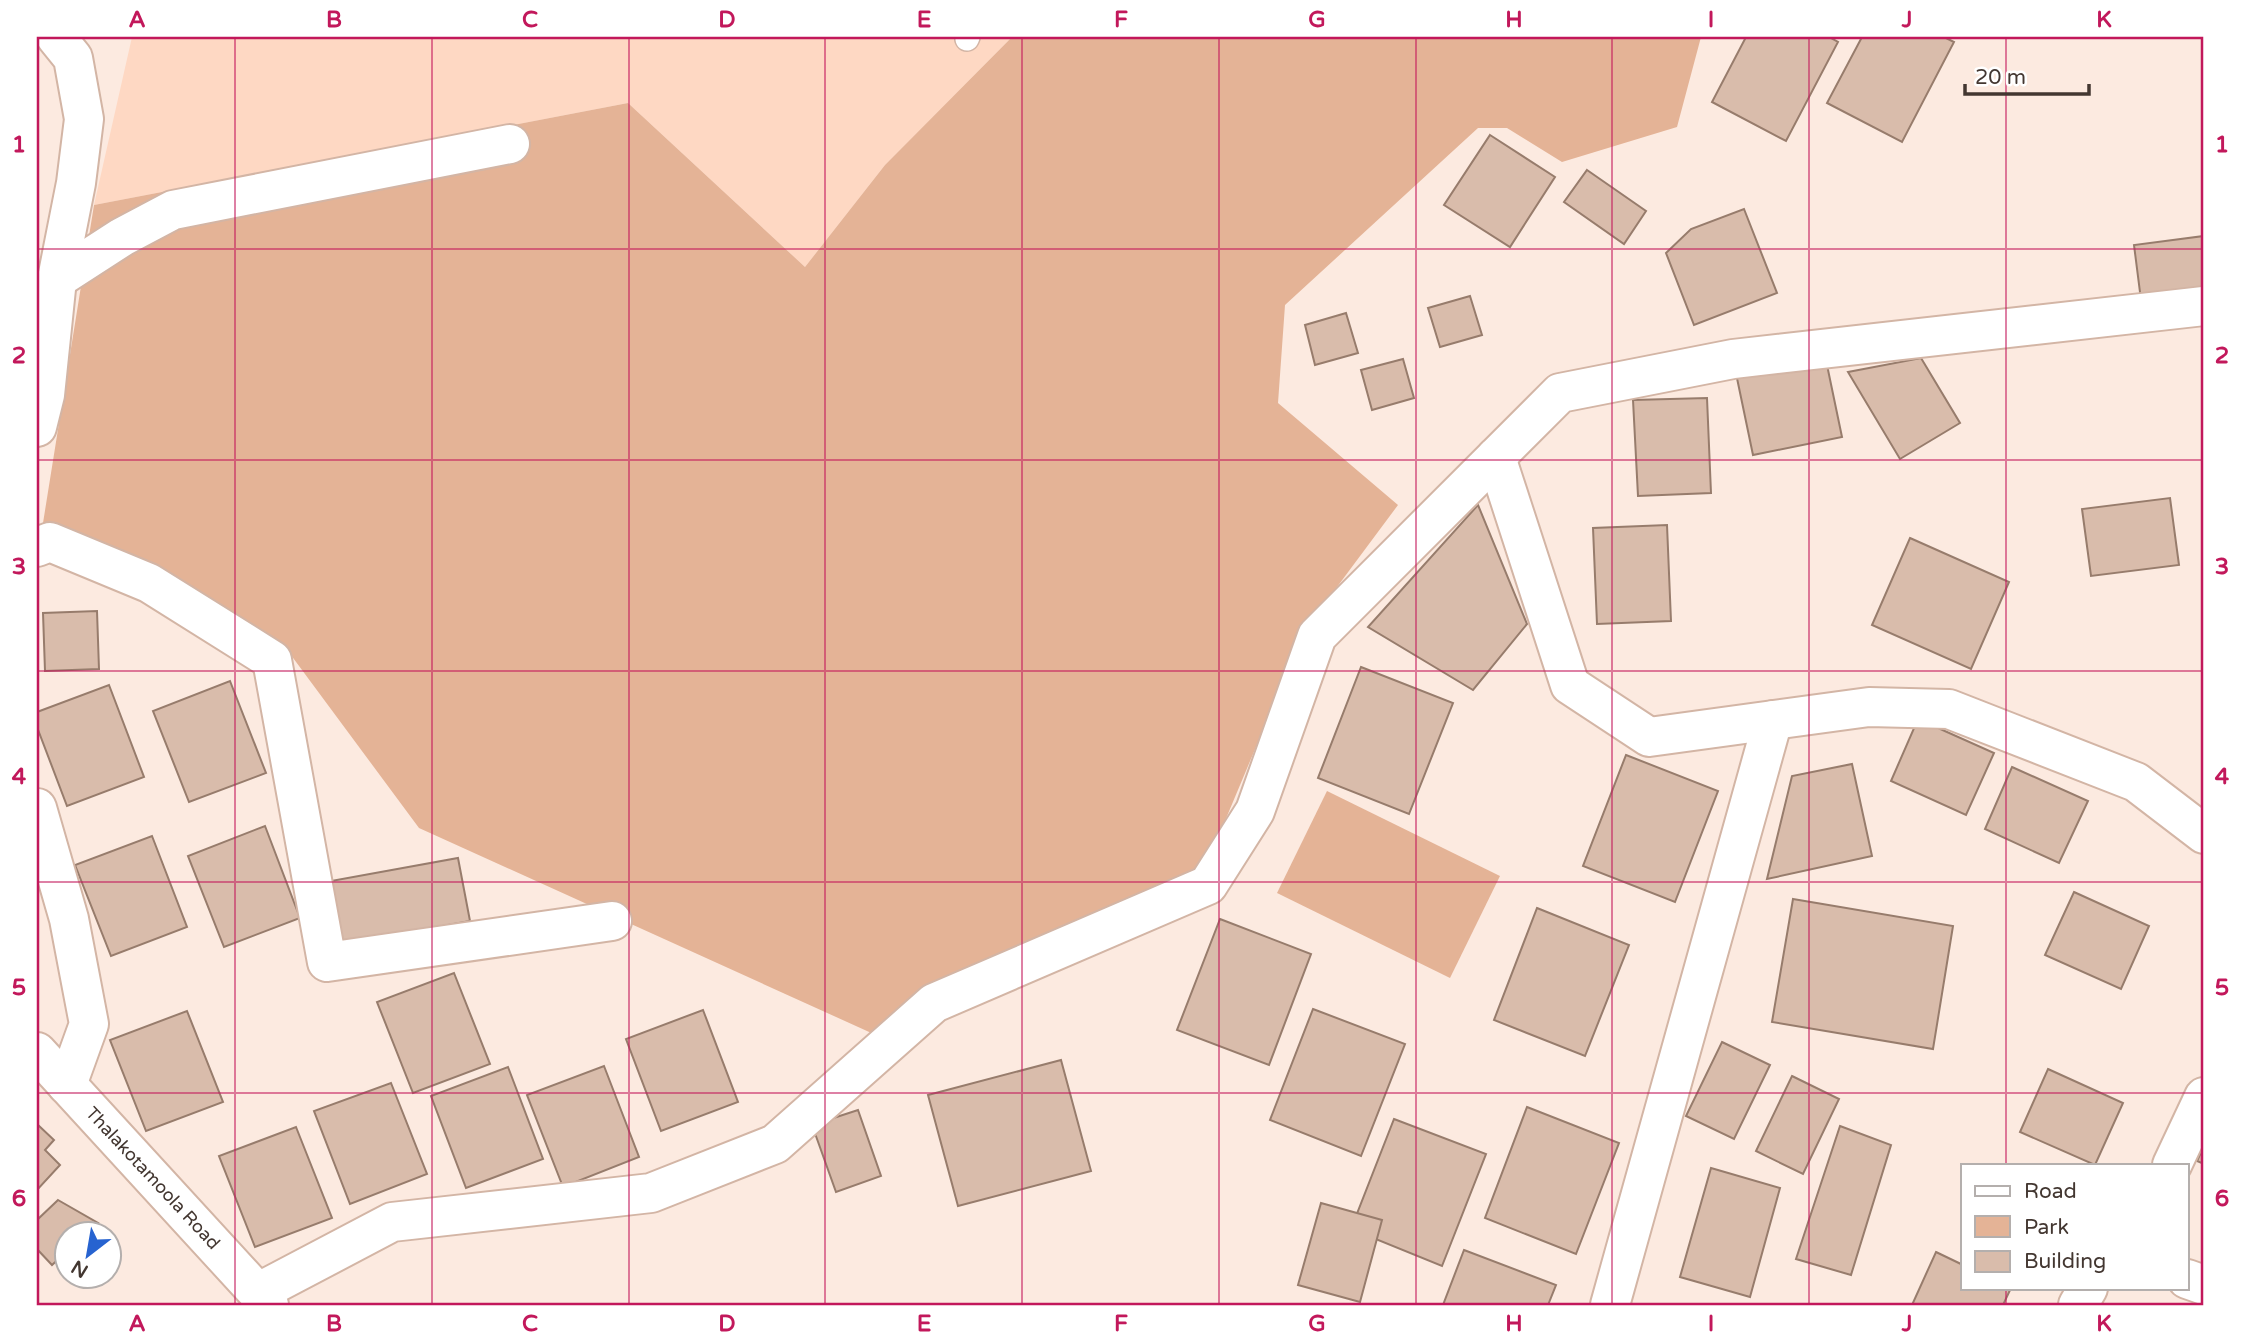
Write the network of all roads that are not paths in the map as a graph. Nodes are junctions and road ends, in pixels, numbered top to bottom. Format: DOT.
graph roads {
  1 [pos="55,37"];
  2 [pos="510,144"];
  3 [pos="57,279"];
  4 [pos="2204,306"];
  5 [pos="37,427"];
  6 [pos="1496,457"];
  7 [pos="37,547"];
  8 [pos="1773,720"];
  9 [pos="37,808"];
  10 [pos="2204,834"];
  11 [pos="612,920"];
  12 [pos="37,1052"];
  13 [pos="67,1085"];
  14 [pos="2204,1097"];
  15 [pos="2172,1164"];
  16 [pos="264,1299"];
  17 [pos="1610,1305"];
  1 -- 3 [label="street"];
  2 -- 3 [label="street"];
  3 -- 5 [label="street"];
  4 -- 6 [label="street"];
  6 -- 8 [label="street"];
  6 -- 16 [label="street"];
  7 -- 11 [label="street"];
  8 -- 10 [label="street"];
  8 -- 17 [label="street"];
  9 -- 13 [label="street"];
  12 -- 13 [label="street, Thalakotamoola Road"];
  13 -- 16 [label="street, Thalakotamoola Road"];
  14 -- 15 [label="street"];
}
